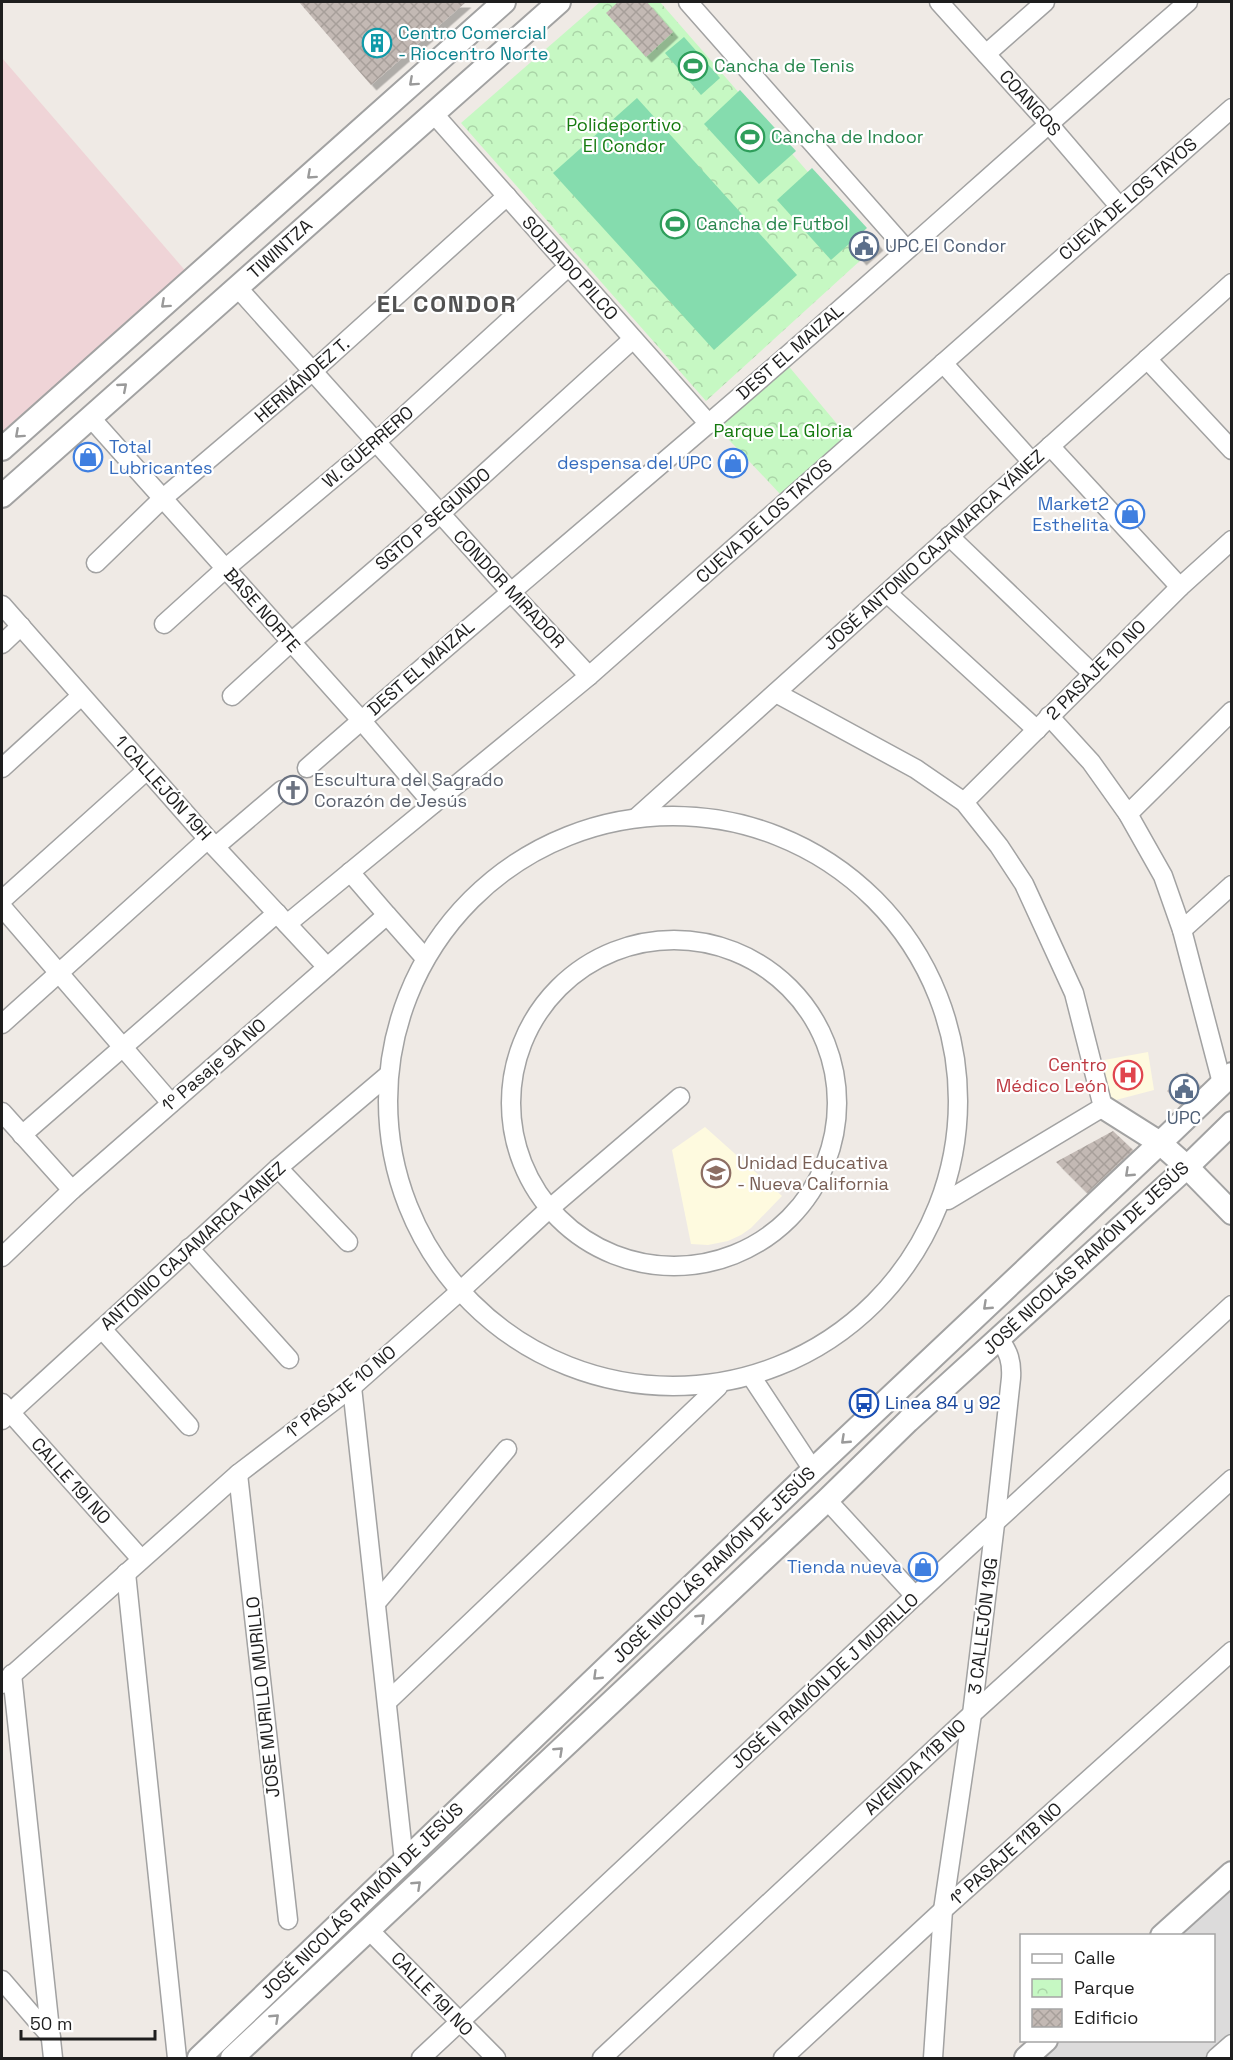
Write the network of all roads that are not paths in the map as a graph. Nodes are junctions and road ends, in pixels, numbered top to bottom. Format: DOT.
graph roads {
  1 [pos="504,2"];
  2 [pos="558,2"];
  3 [pos="688,2"];
  4 [pos="939,2"];
  5 [pos="1045,2"];
  6 [pos="1188,2"];
  7 [pos="986,54"];
  8 [pos="1232,108"];
  9 [pos="432,112"];
  10 [pos="1048,123"];
  11 [pos="354,136"];
  12 [pos="377,162"];
  13 [pos="507,196"];
  14 [pos="1119,206"];
  15 [pos="906,249"];
  16 [pos="569,266"];
  17 [pos="1232,283"];
  18 [pos="237,288"];
  19 [pos="633,339"];
  20 [pos="1147,359"];
  21 [pos="943,363"];
  22 [pos="313,371"];
  23 [pos="90,417"];
  24 [pos="709,424"];
  25 [pos="376,442"];
  26 [pos="1050,446"];
  27 [pos="2,449"];
  28 [pos="1232,450"];
  29 [pos="1032,462"];
  30 [pos="2,496"];
  31 [pos="162,499"];
  32 [pos="440,514"];
  33 [pos="950,536"];
  34 [pos="1232,540"];
  35 [pos="96,563"];
  36 [pos="226,568"];
  37 [pos="1180,586"];
  38 [pos="510,591"];
  39 [pos="887,593"];
  40 [pos="2,605"];
  41 [pos="164,624"];
  42 [pos="21,626"];
  43 [pos="291,642"];
  44 [pos="2,644"];
  45 [pos="1093,674"];
  46 [pos="589,676"];
  47 [pos="776,693"];
  48 [pos="81,696"];
  49 [pos="232,696"];
  50 [pos="1232,711"];
  51 [pos="361,720"];
  52 [pos="1043,723"];
  53 [pos="2,768"];
  54 [pos="307,768"];
  55 [pos="147,770"];
  56 [pos="282,790"];
  57 [pos="964,802"];
  58 [pos="433,804"];
  59 [pos="1128,814"];
  60 [pos="636,818"];
  61 [pos="212,843"];
  62 [pos="350,872"];
  63 [pos="1232,885"];
  64 [pos="2,900"];
  65 [pos="2,907"];
  66 [pos="387,915"];
  67 [pos="282,919"];
  68 [pos="1182,930"];
  69 [pos="425,958"];
  70 [pos="327,967"];
  71 [pos="58,972"];
  72 [pos="2,1024"];
  73 [pos="122,1047"];
  74 [pos="387,1075"];
  75 [pos="1227,1078"];
  76 [pos="680,1097"];
  77 [pos="171,1103"];
  78 [pos="1103,1107"];
  79 [pos="2,1112"];
  80 [pos="1232,1123"];
  81 [pos="22,1135"];
  82 [pos="1160,1143"];
  83 [pos="1187,1167"];
  84 [pos="278,1168"];
  85 [pos="72,1190"];
  86 [pos="948,1200"];
  87 [pos="549,1209"];
  88 [pos="1232,1213"];
  89 [pos="348,1242"];
  90 [pos="189,1248"];
  91 [pos="3,1253"];
  92 [pos="458,1293"];
  93 [pos="1232,1305"];
  94 [pos="102,1329"];
  95 [pos="999,1339"];
  96 [pos="289,1359"];
  97 [pos="751,1376"];
  98 [pos="352,1387"];
  99 [pos="718,1387"];
  100 [pos="4,1412"];
  101 [pos="189,1426"];
  102 [pos="507,1449"];
  103 [pos="813,1470"];
  104 [pos="238,1474"];
  105 [pos="1232,1479"];
  106 [pos="827,1500"];
  107 [pos="996,1524"];
  108 [pos="141,1559"];
  109 [pos="126,1573"];
  110 [pos="915,1596"];
  111 [pos="376,1604"];
  112 [pos="1232,1652"];
  113 [pos="7,1679"];
  114 [pos="387,1702"];
  115 [pos="972,1714"];
  116 [pos="404,1861"];
  117 [pos="1232,1873"];
  118 [pos="943,1910"];
  119 [pos="288,1920"];
  120 [pos="369,1930"];
  121 [pos="1163,1934"];
  122 [pos="2,1980"];
  123 [pos="459,2023"];
  124 [pos="51,2037"];
  125 [pos="1044,2042"];
  126 [pos="1232,2044"];
  127 [pos="53,2058"];
  128 [pos="177,2058"];
  129 [pos="199,2058"];
  130 [pos="232,2058"];
  131 [pos="421,2058"];
  132 [pos="496,2058"];
  133 [pos="602,2058"];
  134 [pos="783,2058"];
  135 [pos="933,2058"];
  136 [pos="1026,2058"];
  137 [pos="1216,2058"];
  1 -- 11 [label="street, TIWINTZA, one-way"];
  2 -- 9 [label="street, TIWINTZA"];
  3 -- 15 [label="street"];
  4 -- 7 [label="street, COANGOS"];
  5 -- 7 [label="street"];
  6 -- 10 [label="street, DEST EL MAIZAL"];
  7 -- 10 [label="street, COANGOS"];
  8 -- 14 [label="street, CUEVA DE LOS TAYOS"];
  9 -- 12 [label="street, TIWINTZA"];
  9 -- 13 [label="street, SOLDADO PILCO"];
  10 -- 14 [label="street, COANGOS"];
  10 -- 15 [label="street, DEST EL MAIZAL"];
  11 -- 12 [label="street"];
  11 -- 27 [label="street, TIWINTZA, one-way"];
  12 -- 18 [label="street, TIWINTZA"];
  13 -- 16 [label="street, SOLDADO PILCO"];
  13 -- 22 [label="street, HERNÁNDEZ T."];
  14 -- 21 [label="street, CUEVA DE LOS TAYOS"];
  15 -- 24 [label="street, DEST EL MAIZAL"];
  16 -- 19 [label="street, SOLDADO PILCO"];
  16 -- 25 [label="street, W. GUERRERO"];
  17 -- 20 [label="street, JOSÉ ANTONIO CAJAMARCA YÁNEZ"];
  18 -- 22 [label="street, CONDOR MIRADOR"];
  23 -- 18 [label="street, TIWINTZA, one-way"];
  19 -- 24 [label="street, SOLDADO PILCO"];
  19 -- 32 [label="street, SGTO P SEGUNDO"];
  20 -- 26 [label="street, JOSÉ ANTONIO CAJAMARCA YÁNEZ"];
  20 -- 28 [label="street"];
  21 -- 29 [label="street"];
  21 -- 46 [label="street, CUEVA DE LOS TAYOS"];
  22 -- 25 [label="street, CONDOR MIRADOR"];
  22 -- 31 [label="street, HERNÁNDEZ T."];
  23 -- 30 [label="street, TIWINTZA"];
  23 -- 31 [label="street, BASE NORTE"];
  24 -- 38 [label="street, DEST EL MAIZAL"];
  25 -- 32 [label="street, CONDOR MIRADOR"];
  25 -- 36 [label="street, W. GUERRERO"];
  26 -- 29 [label="street, JOSÉ ANTONIO CAJAMARCA YÁNEZ"];
  26 -- 37 [label="street"];
  29 -- 33 [label="street, JOSÉ ANTONIO CAJAMARCA YÁNEZ"];
  31 -- 35 [label="street, HERNÁNDEZ T."];
  31 -- 36 [label="street, BASE NORTE"];
  32 -- 38 [label="street, CONDOR MIRADOR"];
  32 -- 43 [label="street, SGTO P SEGUNDO"];
  33 -- 39 [label="street, JOSÉ ANTONIO CAJAMARCA YÁNEZ"];
  33 -- 45 [label="street"];
  34 -- 37 [label="street, 2 PASAJE 10 NO"];
  36 -- 41 [label="street, W. GUERRERO"];
  36 -- 43 [label="street, BASE NORTE"];
  37 -- 45 [label="street, 2 PASAJE 10 NO"];
  38 -- 46 [label="street, CONDOR MIRADOR"];
  38 -- 51 [label="street, DEST EL MAIZAL"];
  39 -- 47 [label="street, JOSÉ ANTONIO CAJAMARCA YÁNEZ"];
  39 -- 52 [label="street"];
  40 -- 42 [label="street, 1 CALLEJÓN 19H"];
  42 -- 44 [label="street"];
  42 -- 48 [label="street, 1 CALLEJÓN 19H"];
  43 -- 49 [label="street, SGTO P SEGUNDO"];
  43 -- 51 [label="street, BASE NORTE"];
  45 -- 52 [label="street, 2 PASAJE 10 NO"];
  46 -- 58 [label="street, CUEVA DE LOS TAYOS"];
  47 -- 57 [label="street"];
  47 -- 60 [label="street, JOSÉ ANTONIO CAJAMARCA YÁNEZ"];
  48 -- 53 [label="street"];
  48 -- 55 [label="street, 1 CALLEJÓN 19H"];
  50 -- 59 [label="street"];
  51 -- 54 [label="street, DEST EL MAIZAL"];
  51 -- 58 [label="street, BASE NORTE"];
  52 -- 57 [label="street, 2 PASAJE 10 NO"];
  52 -- 59 [label="street"];
  55 -- 61 [label="street, 1 CALLEJÓN 19H"];
  55 -- 64 [label="street"];
  56 -- 61 [label="street"];
  57 -- 78 [label="street"];
  58 -- 62 [label="street, CUEVA DE LOS TAYOS"];
  59 -- 68 [label="street"];
  60 -- 69 [label="street"];
  60 -- 86 [label="street"];
  61 -- 67 [label="street, 1 CALLEJÓN 19H"];
  61 -- 71 [label="street"];
  62 -- 66 [label="street"];
  62 -- 67 [label="street, CUEVA DE LOS TAYOS"];
  63 -- 68 [label="street"];
  65 -- 71 [label="street"];
  66 -- 69 [label="street"];
  66 -- 70 [label="street, 1º Pasaje 9A NO"];
  67 -- 70 [label="street, 1 CALLEJÓN 19H"];
  67 -- 73 [label="street, CUEVA DE LOS TAYOS"];
  68 -- 75 [label="street"];
  69 -- 74 [label="street"];
  70 -- 77 [label="street, 1º Pasaje 9A NO"];
  71 -- 72 [label="street"];
  71 -- 73 [label="street"];
  73 -- 77 [label="street"];
  73 -- 81 [label="street, CUEVA DE LOS TAYOS"];
  74 -- 84 [label="street, ANTONIO CAJAMARCA YANEZ"];
  74 -- 92 [label="street"];
  75 -- 82 [label="street, JOSÉ NICOLÁS RAMÓN DE JESÚS"];
  76 -- 87 [label="street, 1° PASAJE 10 NO"];
  77 -- 85 [label="street, 1º Pasaje 9A NO"];
  78 -- 82 [label="street"];
  78 -- 86 [label="street"];
  79 -- 81 [label="street"];
  80 -- 83 [label="street, JOSÉ NICOLÁS RAMÓN DE JESÚS"];
  81 -- 85 [label="street"];
  82 -- 83 [label="street"];
  82 -- 103 [label="street, JOSÉ NICOLÁS RAMÓN DE JESÚS, one-way"];
  83 -- 88 [label="street"];
  83 -- 95 [label="street, JOSÉ NICOLÁS RAMÓN DE JESÚS"];
  84 -- 89 [label="street"];
  84 -- 90 [label="street, ANTONIO CAJAMARCA YANEZ"];
  85 -- 91 [label="street, 1º Pasaje 9A NO"];
  86 -- 97 [label="street"];
  87 -- 87 [label="street"];
  87 -- 92 [label="street, 1° PASAJE 10 NO"];
  90 -- 94 [label="street, ANTONIO CAJAMARCA YANEZ"];
  90 -- 96 [label="street"];
  92 -- 98 [label="street, 1° PASAJE 10 NO"];
  92 -- 99 [label="street"];
  93 -- 107 [label="street, JOSÉ N RAMÓN DE J MURILLO"];
  94 -- 100 [label="street, ANTONIO CAJAMARCA YANEZ"];
  94 -- 101 [label="street"];
  95 -- 106 [label="street, JOSÉ NICOLÁS RAMÓN DE JESÚS"];
  95 -- 107 [label="street, 3 CALLEJÓN 19G"];
  97 -- 99 [label="street"];
  97 -- 103 [label="street"];
  98 -- 104 [label="street, 1° PASAJE 10 NO"];
  98 -- 111 [label="street"];
  99 -- 114 [label="street"];
  100 -- 108 [label="street, CALLE 19I NO"];
  102 -- 111 [label="street"];
  103 -- 116 [label="street, JOSÉ NICOLÁS RAMÓN DE JESÚS, one-way"];
  104 -- 108 [label="street, 1° PASAJE 10 NO"];
  104 -- 119 [label="street, JOSE MURILLO MURILLO"];
  105 -- 115 [label="street, AVENIDA 11B NO"];
  106 -- 110 [label="street"];
  120 -- 106 [label="street, JOSÉ NICOLÁS RAMÓN DE JESÚS, one-way"];
  107 -- 110 [label="street, JOSÉ N RAMÓN DE J MURILLO"];
  107 -- 115 [label="street, 3 CALLEJÓN 19G"];
  108 -- 109 [label="street, 1° PASAJE 10 NO"];
  109 -- 113 [label="street, 1° PASAJE 10 NO"];
  109 -- 128 [label="street"];
  110 -- 123 [label="street, JOSÉ N RAMÓN DE J MURILLO"];
  111 -- 114 [label="street"];
  112 -- 118 [label="street, 1° PASAJE 11B NO"];
  113 -- 124 [label="street"];
  114 -- 116 [label="street"];
  115 -- 118 [label="street, 3 CALLEJÓN 19G"];
  115 -- 133 [label="street, AVENIDA 11B NO"];
  116 -- 129 [label="street, JOSÉ NICOLÁS RAMÓN DE JESÚS"];
  117 -- 121 [label="street"];
  118 -- 134 [label="street, 1° PASAJE 11B NO"];
  118 -- 135 [label="street, 3 CALLEJÓN 19G"];
  120 -- 123 [label="street, CALLE 19I NO"];
  130 -- 120 [label="street, JOSÉ NICOLÁS RAMÓN DE JESÚS, one-way"];
  122 -- 124 [label="street"];
  123 -- 131 [label="street, JOSÉ N RAMÓN DE J MURILLO"];
  123 -- 132 [label="street, CALLE 19I NO"];
  124 -- 127 [label="street"];
  125 -- 136 [label="street"];
  126 -- 137 [label="street"];
}
